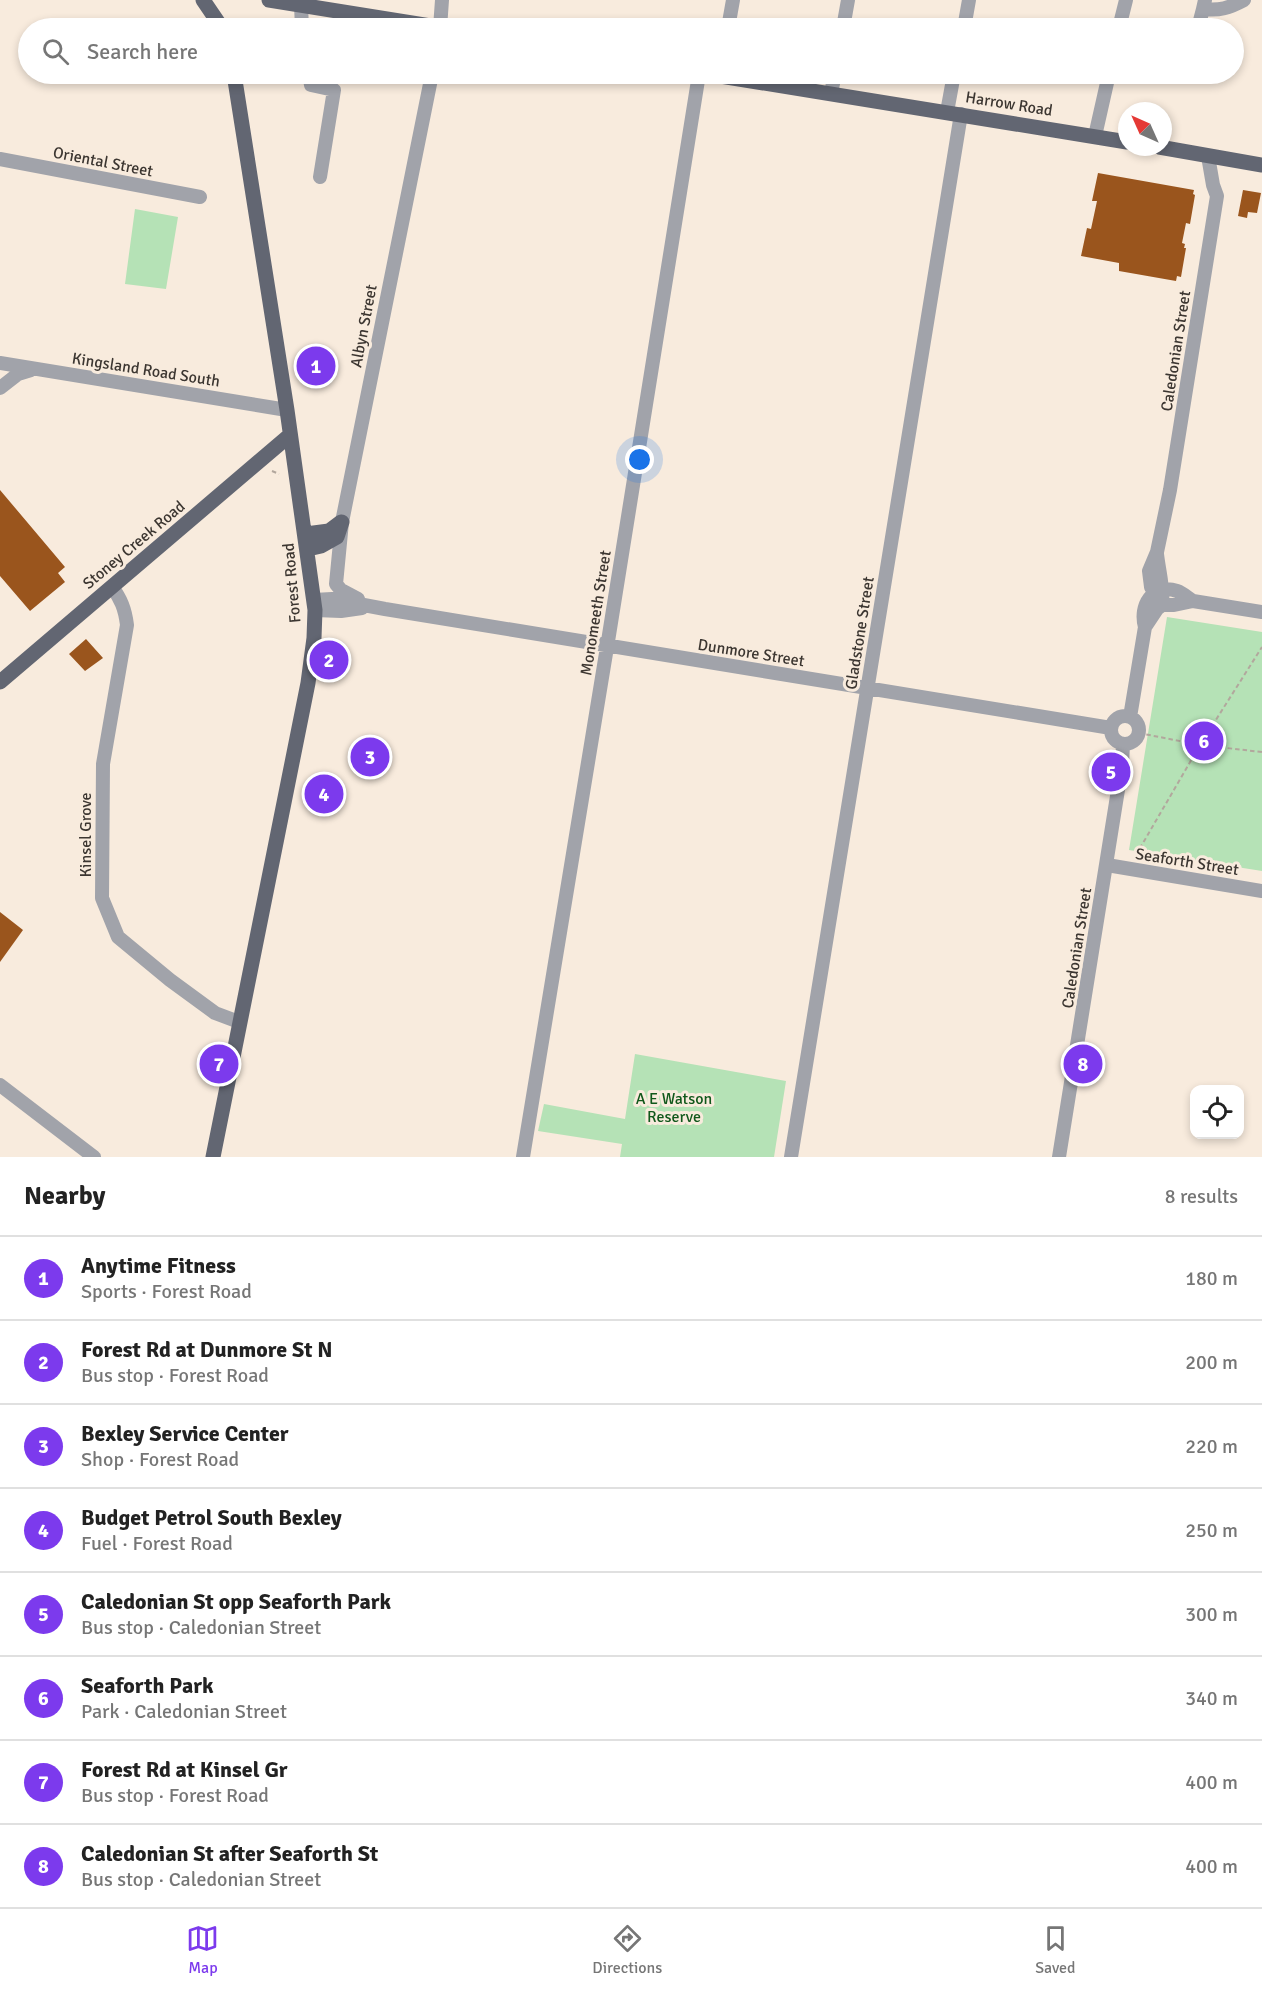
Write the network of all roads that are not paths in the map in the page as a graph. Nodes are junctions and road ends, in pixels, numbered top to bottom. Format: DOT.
graph roads {
  1 [pos="203,0"];
  2 [pos="269,0"];
  3 [pos="442,0"];
  4 [pos="733,0"];
  5 [pos="848,0"];
  6 [pos="969,0"];
  7 [pos="1126,0"];
  8 [pos="1244,0"];
  9 [pos="1204,4"];
  10 [pos="301,5"];
  11 [pos="215,18"];
  12 [pos="302,18"];
  13 [pos="371,18"];
  14 [pos="441,18"];
  15 [pos="730,18"];
  16 [pos="845,18"];
  17 [pos="966,18"];
  18 [pos="1122,18"];
  19 [pos="236,84"];
  20 [pos="311,84"];
  21 [pos="430,84"];
  22 [pos="697,84"];
  23 [pos="777,84"];
  24 [pos="833,84"];
  25 [pos="954,84"];
  26 [pos="1107,84"];
  27 [pos="831,93"];
  28 [pos="954,113"];
  29 [pos="1095,136"];
  30 [pos="1118,140"];
  31 [pos="1172,149"];
  32 [pos="1208,156"];
  33 [pos="0,159"];
  34 [pos="1262,165"];
  35 [pos="320,177"];
  36 [pos="200,197"];
  37 [pos="0,363"];
  38 [pos="45,370"];
  39 [pos="0,388"];
  40 [pos="287,410"];
  41 [pos="290,435"];
  42 [pos="342,522"];
  43 [pos="307,541"];
  44 [pos="336,584"];
  45 [pos="112,587"];
  46 [pos="1159,590"];
  47 [pos="1193,601"];
  48 [pos="314,605"];
  49 [pos="1162,605"];
  50 [pos="385,609"];
  51 [pos="1262,612"];
  52 [pos="1145,627"];
  53 [pos="608,646"];
  54 [pos="0,682"];
  55 [pos="868,689"];
  56 [pos="1130,717"];
  57 [pos="1111,728"];
  58 [pos="1124,744"];
  59 [pos="1107,865"];
  60 [pos="1262,891"];
  61 [pos="239,1022"];
  62 [pos="0,1085"];
  63 [pos="94,1157"];
  64 [pos="213,1157"];
  65 [pos="523,1157"];
  66 [pos="791,1157"];
  67 [pos="1059,1157"];
  1 -- 11 [label="main road"];
  2 -- 10 [label="main road"];
  3 -- 14 [label="street"];
  4 -- 15 [label="street"];
  5 -- 16 [label="street"];
  6 -- 17 [label="street"];
  7 -- 18 [label="street"];
  8 -- 9 [label="street"];
  10 -- 12 [label="street"];
  10 -- 13 [label="main road"];
  19 -- 40 [label="main road, Forest Road"];
  20 -- 35 [label="street"];
  21 -- 42 [label="street, Albyn Street"];
  22 -- 53 [label="street, Monomeeth Street"];
  23 -- 27 [label="main road, Harrow Road"];
  24 -- 27 [label="street"];
  25 -- 28 [label="street, Gladstone Street"];
  26 -- 29 [label="street"];
  27 -- 28 [label="main road, Harrow Road"];
  28 -- 29 [label="main road, Harrow Road"];
  28 -- 55 [label="street, Gladstone Street"];
  29 -- 30 [label="main road, Harrow Road"];
  31 -- 32 [label="main road"];
  32 -- 34 [label="main road"];
  32 -- 46 [label="street, Caledonian Street"];
  33 -- 36 [label="street, Oriental Street"];
  37 -- 38 [label="street, Kingsland Road South"];
  38 -- 39 [label="street"];
  38 -- 40 [label="street, Kingsland Road South"];
  40 -- 41 [label="main road, Forest Road"];
  41 -- 43 [label="main road, Forest Road"];
  41 -- 45 [label="main road, Stoney Creek Road"];
  42 -- 43 [label="main road"];
  42 -- 44 [label="street, Albyn Street"];
  43 -- 48 [label="main road, Forest Road"];
  44 -- 50 [label="street, Dunmore Street"];
  45 -- 54 [label="main road, Stoney Creek Road"];
  45 -- 61 [label="street, Kinsel Grove"];
  46 -- 47 [label="street"];
  46 -- 49 [label="street, Caledonian Street"];
  46 -- 52 [label="street, Caledonian Street"];
  47 -- 49 [label="street"];
  47 -- 51 [label="street"];
  48 -- 50 [label="street, Dunmore Street"];
  48 -- 61 [label="main road, Forest Road"];
  49 -- 52 [label="street, Caledonian Street"];
  50 -- 53 [label="street, Dunmore Street"];
  52 -- 56 [label="street, Caledonian Street"];
  53 -- 55 [label="street, Dunmore Street"];
  53 -- 65 [label="street, Monomeeth Street"];
  55 -- 57 [label="street, Dunmore Street"];
  55 -- 66 [label="street, Gladstone Street"];
  56 -- 57 [label="street"];
  56 -- 58 [label="street"];
  57 -- 58 [label="street"];
  58 -- 59 [label="street, Caledonian Street"];
  59 -- 60 [label="street, Seaforth Street"];
  59 -- 67 [label="street, Caledonian Street"];
  61 -- 64 [label="main road, Forest Road"];
  62 -- 63 [label="street"];
}
